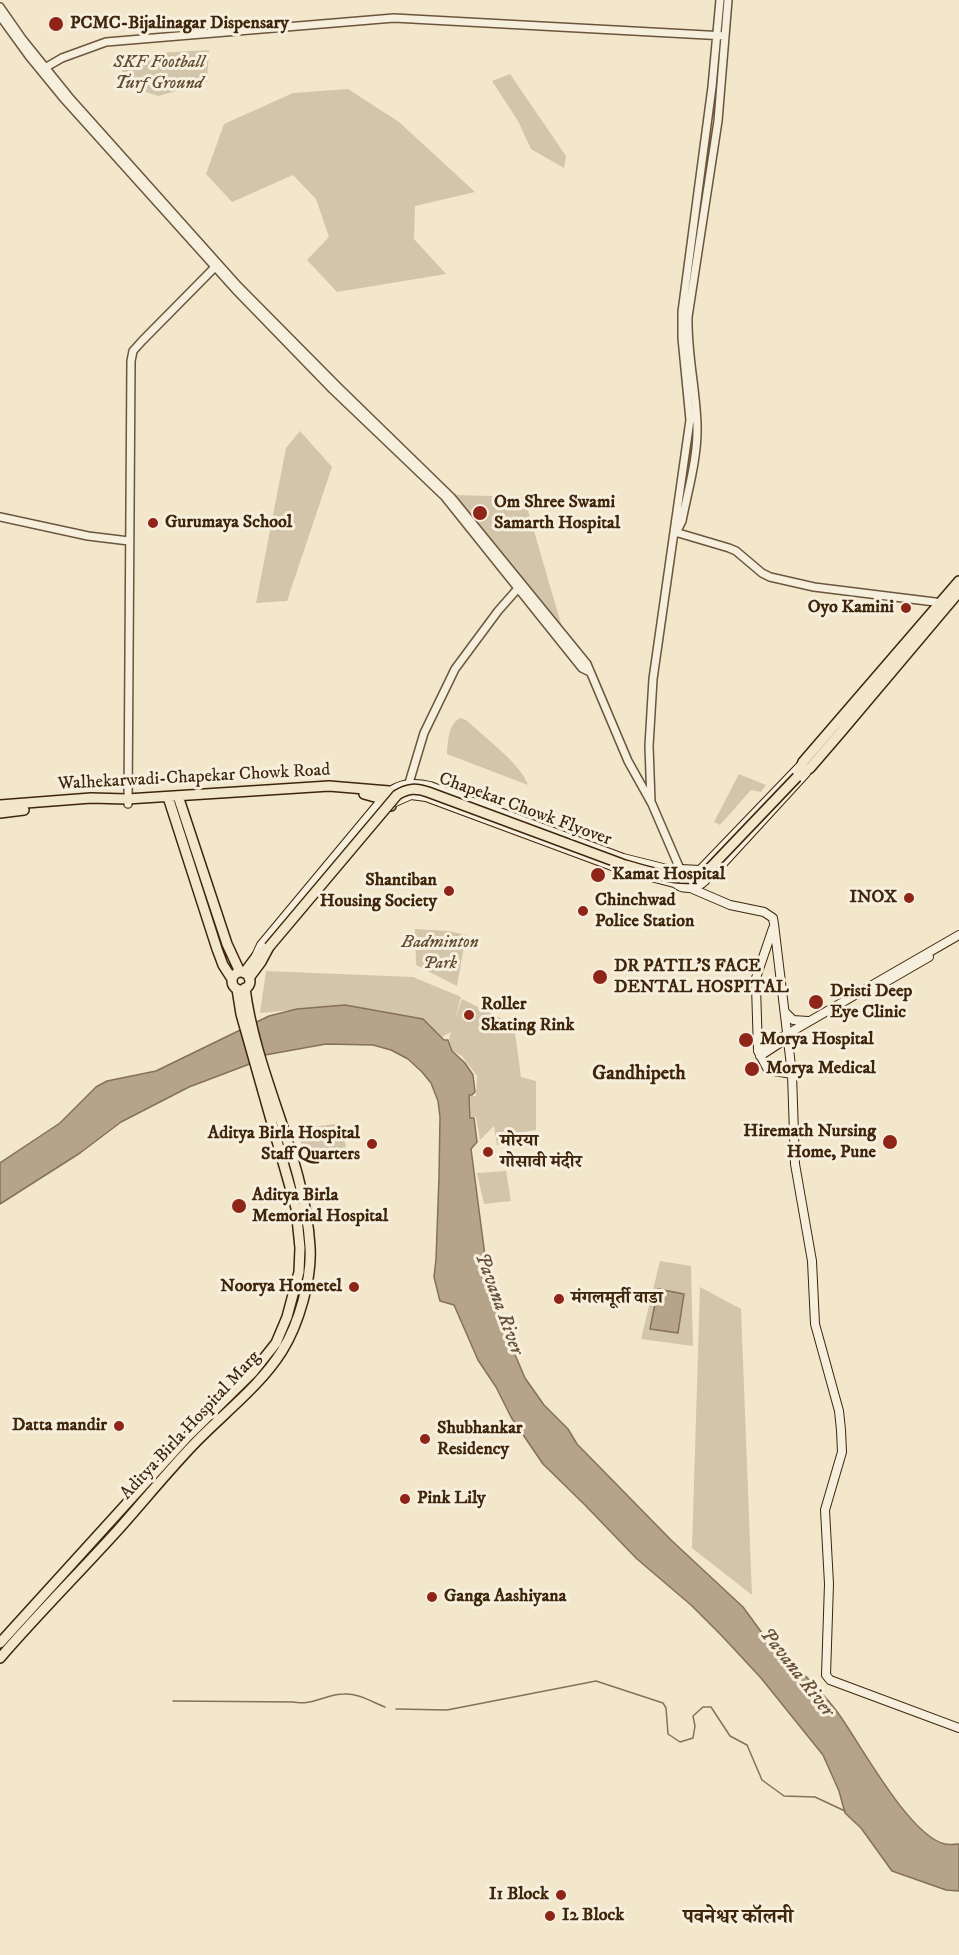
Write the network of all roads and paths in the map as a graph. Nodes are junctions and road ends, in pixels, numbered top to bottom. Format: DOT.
graph roads {
  1 [pos="720,0"];
  2 [pos="728,0"];
  3 [pos="0,7"];
  4 [pos="0,16"];
  5 [pos="721,36"];
  6 [pos="43,69"];
  7 [pos="217,265"];
  8 [pos="0,517"];
  9 [pos="675,534"];
  10 [pos="129,541"];
  11 [pos="959,581"];
  12 [pos="520,586"];
  13 [pos="952,596"];
  14 [pos="807,765"];
  15 [pos="409,783"];
  16 [pos="389,792"];
  17 [pos="411,795"];
  18 [pos="378,797"];
  19 [pos="400,798"];
  20 [pos="174,799"];
  21 [pos="104,800"];
  22 [pos="128,802"];
  23 [pos="651,804"];
  24 [pos="0,806"];
  25 [pos="391,806"];
  26 [pos="0,813"];
  27 [pos="677,870"];
  28 [pos="700,870"];
  29 [pos="705,880"];
  30 [pos="674,883"];
  31 [pos="688,887"];
  32 [pos="706,896"];
  33 [pos="774,924"];
  34 [pos="959,935"];
  35 [pos="959,941"];
  36 [pos="260,960"];
  37 [pos="245,974"];
  38 [pos="238,985"];
  39 [pos="784,1010"];
  40 [pos="810,1023"];
  41 [pos="786,1037"];
  42 [pos="759,1054"];
  43 [pos="792,1074"];
  44 [pos="262,1077"];
  45 [pos="108,1526"];
  46 [pos="116,1533"];
  47 [pos="57,1579"];
  48 [pos="65,1586"];
  49 [pos="0,1643"];
  50 [pos="0,1658"];
  51 [pos="959,1728"];
  1 -- 5 [label="street"];
  2 -- 5 [label="street"];
  3 -- 6 [label="street"];
  4 -- 6 [label="street"];
  5 -- 6 [label="street"];
  5 -- 9 [label="street"];
  6 -- 7 [label="street"];
  7 -- 10 [label="street"];
  7 -- 12 [label="street"];
  8 -- 10 [label="street"];
  9 -- 13 [label="street"];
  9 -- 23 [label="street"];
  10 -- 22 [label="street"];
  11 -- 13 [label="main road"];
  12 -- 15 [label="street"];
  12 -- 23 [label="street"];
  13 -- 14 [label="main road"];
  14 -- 28 [label="main road"];
  14 -- 29 [label="main road"];
  14 -- 36 [label="main road, Chapekar Chowk Flyover, bridge"];
  15 -- 16 [label="main road"];
  15 -- 17 [label="street"];
  15 -- 27 [label="main road"];
  16 -- 18 [label="main road"];
  16 -- 19 [label="main road"];
  16 -- 20 [label="main road, Walhekarwadi-Chapekar Chowk Road"];
  17 -- 19 [label="main road"];
  17 -- 30 [label="main road"];
  18 -- 20 [label="main road, Walhekarwadi-Chapekar Chowk Road"];
  18 -- 25 [label="main road"];
  18 -- 36 [label="main road"];
  19 -- 25 [label="main road"];
  20 -- 22 [label="main road, Walhekarwadi-Chapekar Chowk Road"];
  20 -- 37 [label="main road"];
  20 -- 38 [label="main road"];
  21 -- 22 [label="main road, Walhekarwadi-Chapekar Chowk Road"];
  21 -- 24 [label="main road, Walhekarwadi-Chapekar Chowk Road"];
  21 -- 26 [label="main road, Walhekarwadi-Chapekar Chowk Road"];
  23 -- 27 [label="street"];
  25 -- 36 [label="main road"];
  27 -- 28 [label="main road"];
  27 -- 30 [label="main road"];
  28 -- 29 [label="main road"];
  29 -- 31 [label="main road"];
  29 -- 32 [label="main road"];
  30 -- 31 [label="main road"];
  31 -- 32 [label="main road"];
  32 -- 33 [label="main road"];
  33 -- 39 [label="main road"];
  33 -- 42 [label="main road"];
  34 -- 40 [label="main road"];
  35 -- 40 [label="main road"];
  36 -- 37 [label="main road, Chapekar Chowk Flyover"];
  37 -- 38 [label="main road"];
  37 -- 38 [label="main road"];
  38 -- 44 [label="main road"];
  39 -- 40 [label="main road"];
  39 -- 41 [label="main road"];
  40 -- 41 [label="main road"];
  41 -- 42 [label="main road"];
  41 -- 43 [label="main road"];
  42 -- 43 [label="main road"];
  43 -- 51 [label="main road"];
  44 -- 45 [label="main road, Aditya Birla Hospital Marg"];
  44 -- 46 [label="main road, Aditya Birla Hospital Marg"];
  45 -- 46 [label="main road"];
  45 -- 47 [label="main road, Aditya Birla Hospital Marg"];
  46 -- 48 [label="main road, Aditya Birla Hospital Marg"];
  47 -- 48 [label="main road"];
  47 -- 49 [label="main road, Aditya Birla Hospital Marg"];
  48 -- 50 [label="main road, Aditya Birla Hospital Marg"];
}
